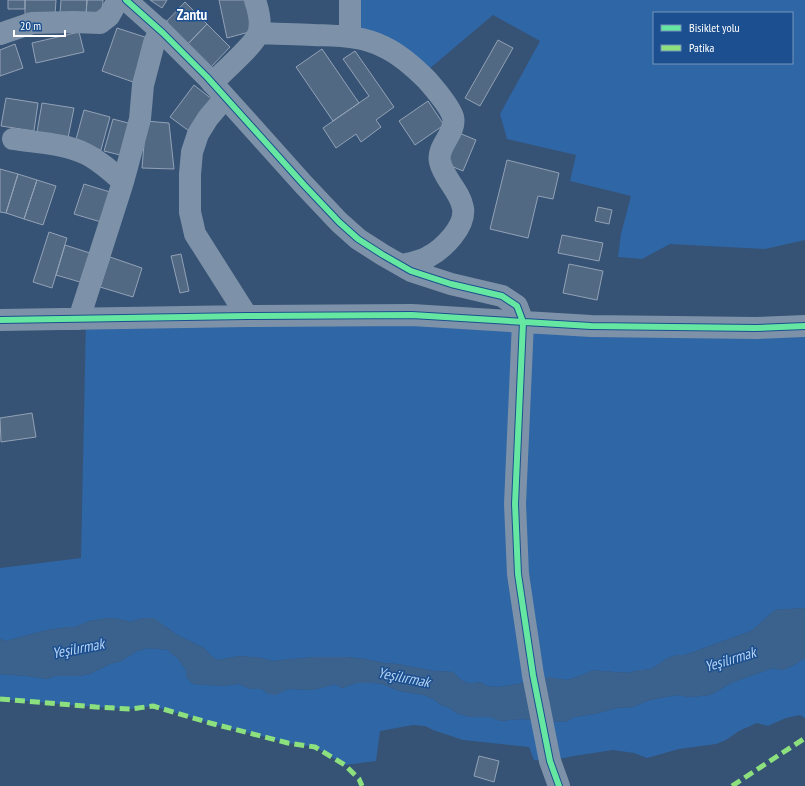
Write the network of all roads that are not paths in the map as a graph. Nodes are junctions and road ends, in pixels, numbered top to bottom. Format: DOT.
graph roads {
  1 [pos="118,0"];
  2 [pos="126,0"];
  3 [pos="255,0"];
  4 [pos="350,0"];
  5 [pos="160,29"];
  6 [pos="259,33"];
  7 [pos="0,34"];
  8 [pos="350,36"];
  9 [pos="219,91"];
  10 [pos="13,140"];
  11 [pos="123,182"];
  12 [pos="402,266"];
  13 [pos="247,316"];
  14 [pos="79,319"];
  15 [pos="0,320"];
  16 [pos="523,322"];
  17 [pos="805,326"];
  18 [pos="559,786"];
  1 -- 7 [label="street"];
  2 -- 5 [label="street"];
  3 -- 6 [label="street"];
  4 -- 8 [label="street"];
  5 -- 9 [label="street"];
  5 -- 11 [label="street"];
  6 -- 8 [label="street"];
  6 -- 9 [label="street"];
  8 -- 12 [label="street"];
  9 -- 12 [label="street"];
  9 -- 13 [label="street"];
  10 -- 11 [label="street"];
  11 -- 14 [label="street"];
  12 -- 16 [label="street"];
  13 -- 14 [label="street"];
  13 -- 16 [label="street"];
  14 -- 15 [label="street"];
  16 -- 17 [label="street"];
  16 -- 18 [label="street"];
}
